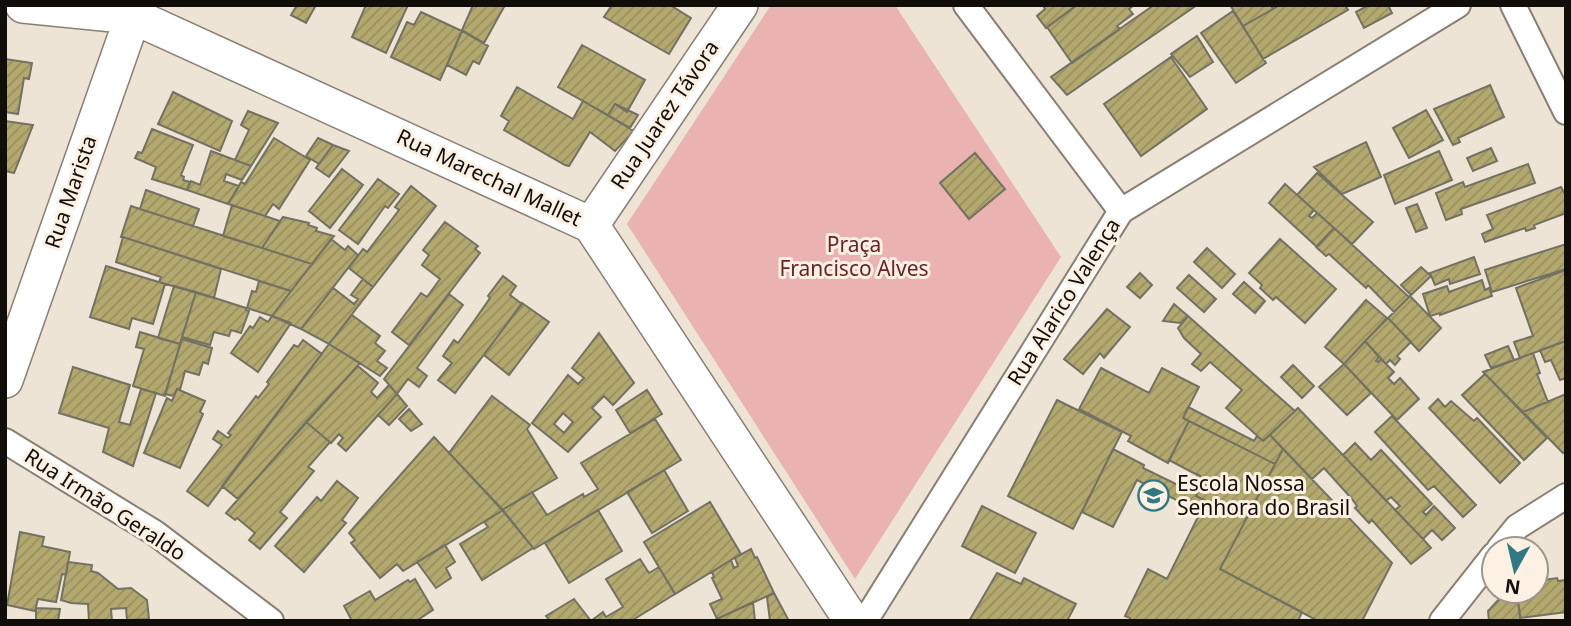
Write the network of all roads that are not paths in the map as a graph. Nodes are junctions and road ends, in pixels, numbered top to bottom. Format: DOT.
graph roads {
  1 [pos="23,5"];
  2 [pos="740,5"];
  3 [pos="966,5"];
  4 [pos="1458,5"];
  5 [pos="1513,5"];
  6 [pos="136,11"];
  7 [pos="1566,113"];
  8 [pos="1121,211"];
  9 [pos="591,225"];
  10 [pos="5,380"];
  11 [pos="5,441"];
  12 [pos="1566,496"];
  13 [pos="1510,535"];
  14 [pos="1480,573"];
  15 [pos="271,621"];
  16 [pos="852,621"];
  17 [pos="865,621"];
  18 [pos="1442,621"];
  1 -- 6 [label="street, Rua Marechal Mallet"];
  2 -- 9 [label="street, Rua Juarez Távora"];
  3 -- 8 [label="street"];
  4 -- 8 [label="street, Rua Alarico Valença"];
  5 -- 7 [label="street"];
  6 -- 9 [label="street, Rua Marechal Mallet"];
  6 -- 10 [label="street, Rua Marista"];
  8 -- 17 [label="street, Rua Alarico Valença"];
  9 -- 16 [label="street, Rua Marechal Mallet"];
  11 -- 15 [label="street, Rua Irmão Geraldo"];
  12 -- 13 [label="street"];
  14 -- 18 [label="street"];
}
